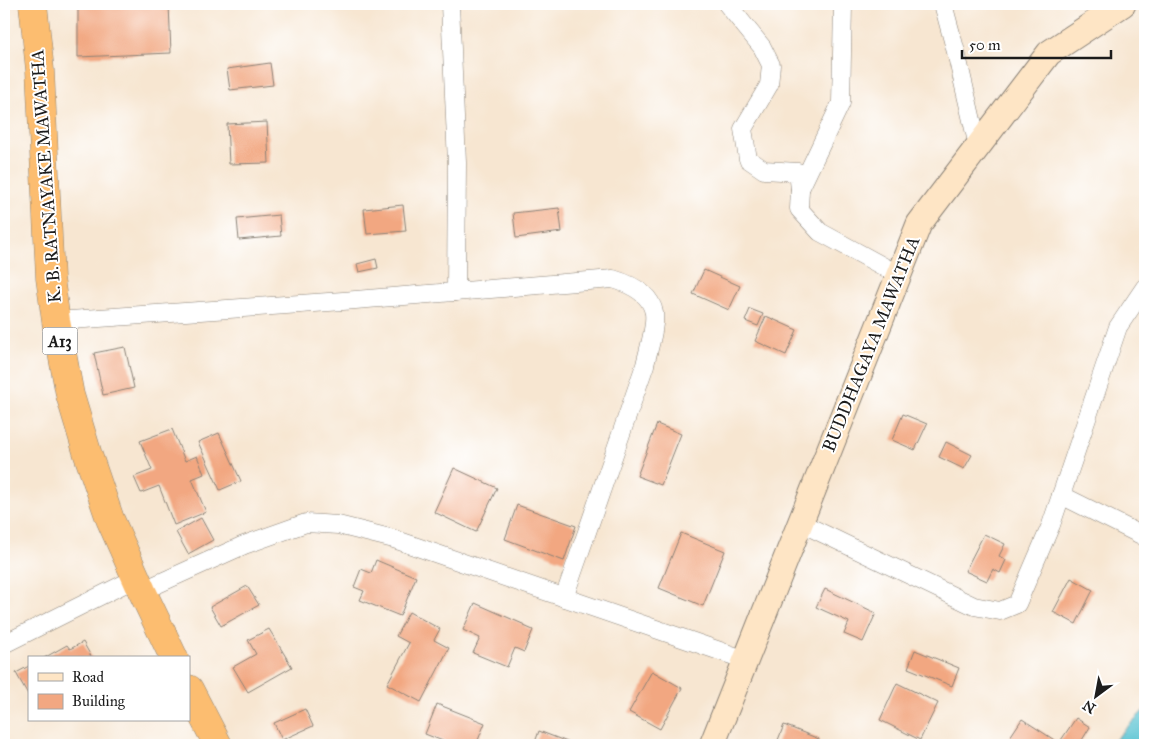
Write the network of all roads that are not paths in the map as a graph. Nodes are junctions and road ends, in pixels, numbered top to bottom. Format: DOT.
graph roads {
  1 [pos="33,4"];
  2 [pos="450,4"];
  3 [pos="727,4"];
  4 [pos="840,4"];
  5 [pos="943,4"];
  6 [pos="1123,4"];
  7 [pos="978,146"];
  8 [pos="800,189"];
  9 [pos="899,275"];
  10 [pos="1145,287"];
  11 [pos="456,292"];
  12 [pos="56,321"];
  13 [pos="1061,495"];
  14 [pos="800,523"];
  15 [pos="1145,537"];
  16 [pos="139,585"];
  17 [pos="564,598"];
  18 [pos="4,644"];
  19 [pos="173,656"];
  20 [pos="746,660"];
  21 [pos="190,691"];
  22 [pos="218,745"];
  23 [pos="712,745"];
  1 -- 12 [label="highway, K. B. RATNAYAKE MAWATHA / A13"];
  2 -- 11 [label="street"];
  3 -- 8 [label="street"];
  4 -- 8 [label="street"];
  5 -- 7 [label="street"];
  6 -- 7 [label="main road, BUDDHAGAYA MAWATHA"];
  7 -- 9 [label="main road, BUDDHAGAYA MAWATHA"];
  8 -- 9 [label="street"];
  9 -- 14 [label="main road, BUDDHAGAYA MAWATHA"];
  10 -- 13 [label="street"];
  11 -- 12 [label="street"];
  11 -- 17 [label="street"];
  12 -- 16 [label="highway, K. B. RATNAYAKE MAWATHA / A13"];
  13 -- 14 [label="street"];
  13 -- 15 [label="street"];
  14 -- 20 [label="main road, BUDDHAGAYA MAWATHA"];
  16 -- 17 [label="street"];
  16 -- 18 [label="street"];
  16 -- 19 [label="highway, K. B. RATNAYAKE MAWATHA / A13"];
  17 -- 20 [label="street"];
  20 -- 23 [label="main road, BUDDHAGAYA MAWATHA"];
  21 -- 22 [label="highway"];
}
